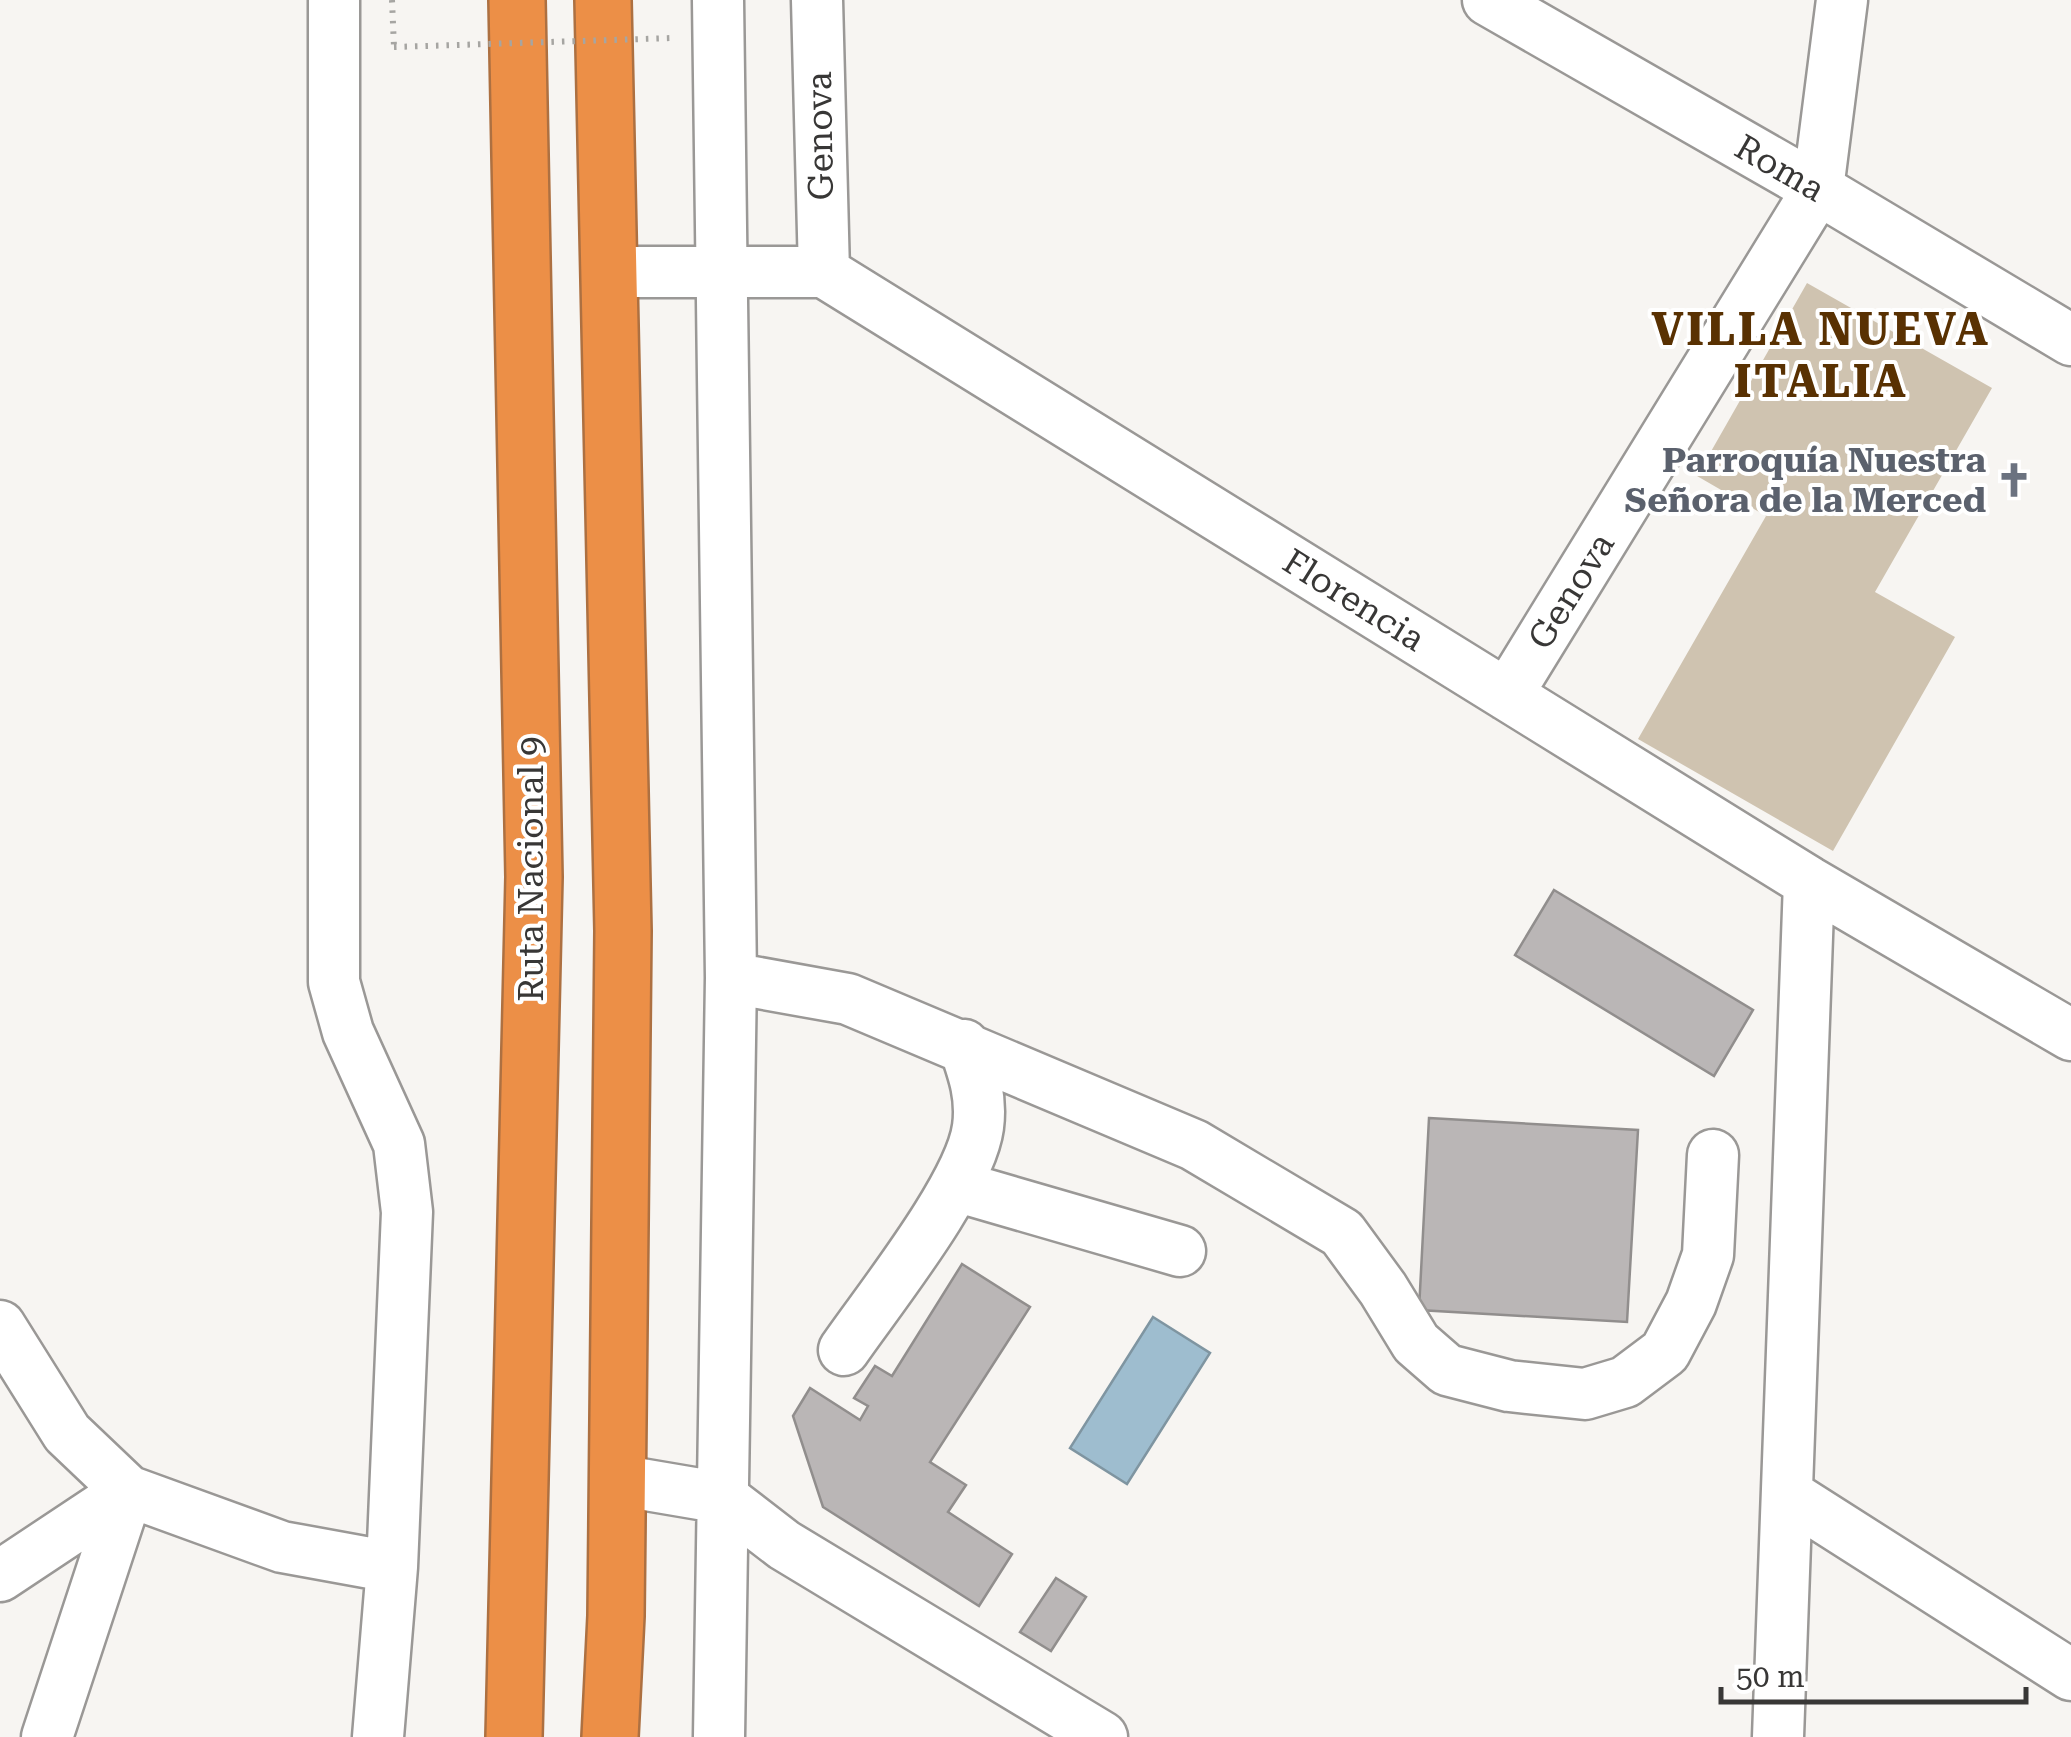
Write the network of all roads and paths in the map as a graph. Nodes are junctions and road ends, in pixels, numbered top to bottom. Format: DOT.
graph roads {
  1 [pos="334,0"];
  2 [pos="392,0"];
  3 [pos="516,0"];
  4 [pos="604,0"];
  5 [pos="718,0"];
  6 [pos="817,0"];
  7 [pos="1488,0"];
  8 [pos="1842,0"];
  9 [pos="672,38"];
  10 [pos="1818,189"];
  11 [pos="610,272"];
  12 [pos="720,272"];
  13 [pos="824,272"];
  14 [pos="2071,340"];
  15 [pos="1507,695"];
  16 [pos="1809,882"];
  17 [pos="731,978"];
  18 [pos="2071,1035"];
  19 [pos="964,1046"];
  20 [pos="1714,1155"];
  21 [pos="956,1186"];
  22 [pos="1180,1251"];
  23 [pos="0,1326"];
  24 [pos="844,1350"];
  25 [pos="618,1480"];
  26 [pos="128,1491"];
  27 [pos="1787,1494"];
  28 [pos="722,1498"];
  29 [pos="392,1567"];
  30 [pos="0,1576"];
  31 [pos="2071,1675"];
  32 [pos="47,1737"];
  33 [pos="378,1737"];
  34 [pos="514,1737"];
  35 [pos="610,1737"];
  36 [pos="719,1737"];
  37 [pos="1102,1737"];
  38 [pos="1778,1737"];
  1 -- 29 [label="street"];
  2 -- 9 [label="path, bridge"];
  3 -- 34 [label="highway, Ruta Nacional 9"];
  4 -- 11 [label="highway"];
  5 -- 12 [label="street"];
  6 -- 13 [label="street, Genova"];
  7 -- 10 [label="street, Roma"];
  8 -- 10 [label="street, Genova"];
  10 -- 14 [label="street, Roma"];
  10 -- 15 [label="street, Genova"];
  11 -- 12 [label="street"];
  11 -- 25 [label="highway"];
  12 -- 13 [label="street"];
  12 -- 17 [label="street"];
  13 -- 15 [label="street, Florencia"];
  15 -- 16 [label="street, Florencia"];
  16 -- 18 [label="street, Florencia"];
  16 -- 27 [label="street"];
  17 -- 19 [label="street"];
  17 -- 28 [label="street"];
  19 -- 20 [label="street"];
  19 -- 21 [label="street"];
  21 -- 22 [label="street"];
  21 -- 24 [label="street"];
  23 -- 26 [label="street"];
  25 -- 28 [label="street"];
  25 -- 35 [label="highway"];
  26 -- 29 [label="street"];
  26 -- 30 [label="street"];
  26 -- 32 [label="street"];
  27 -- 31 [label="street"];
  27 -- 38 [label="street"];
  28 -- 36 [label="street"];
  28 -- 37 [label="street"];
  29 -- 33 [label="street"];
}
